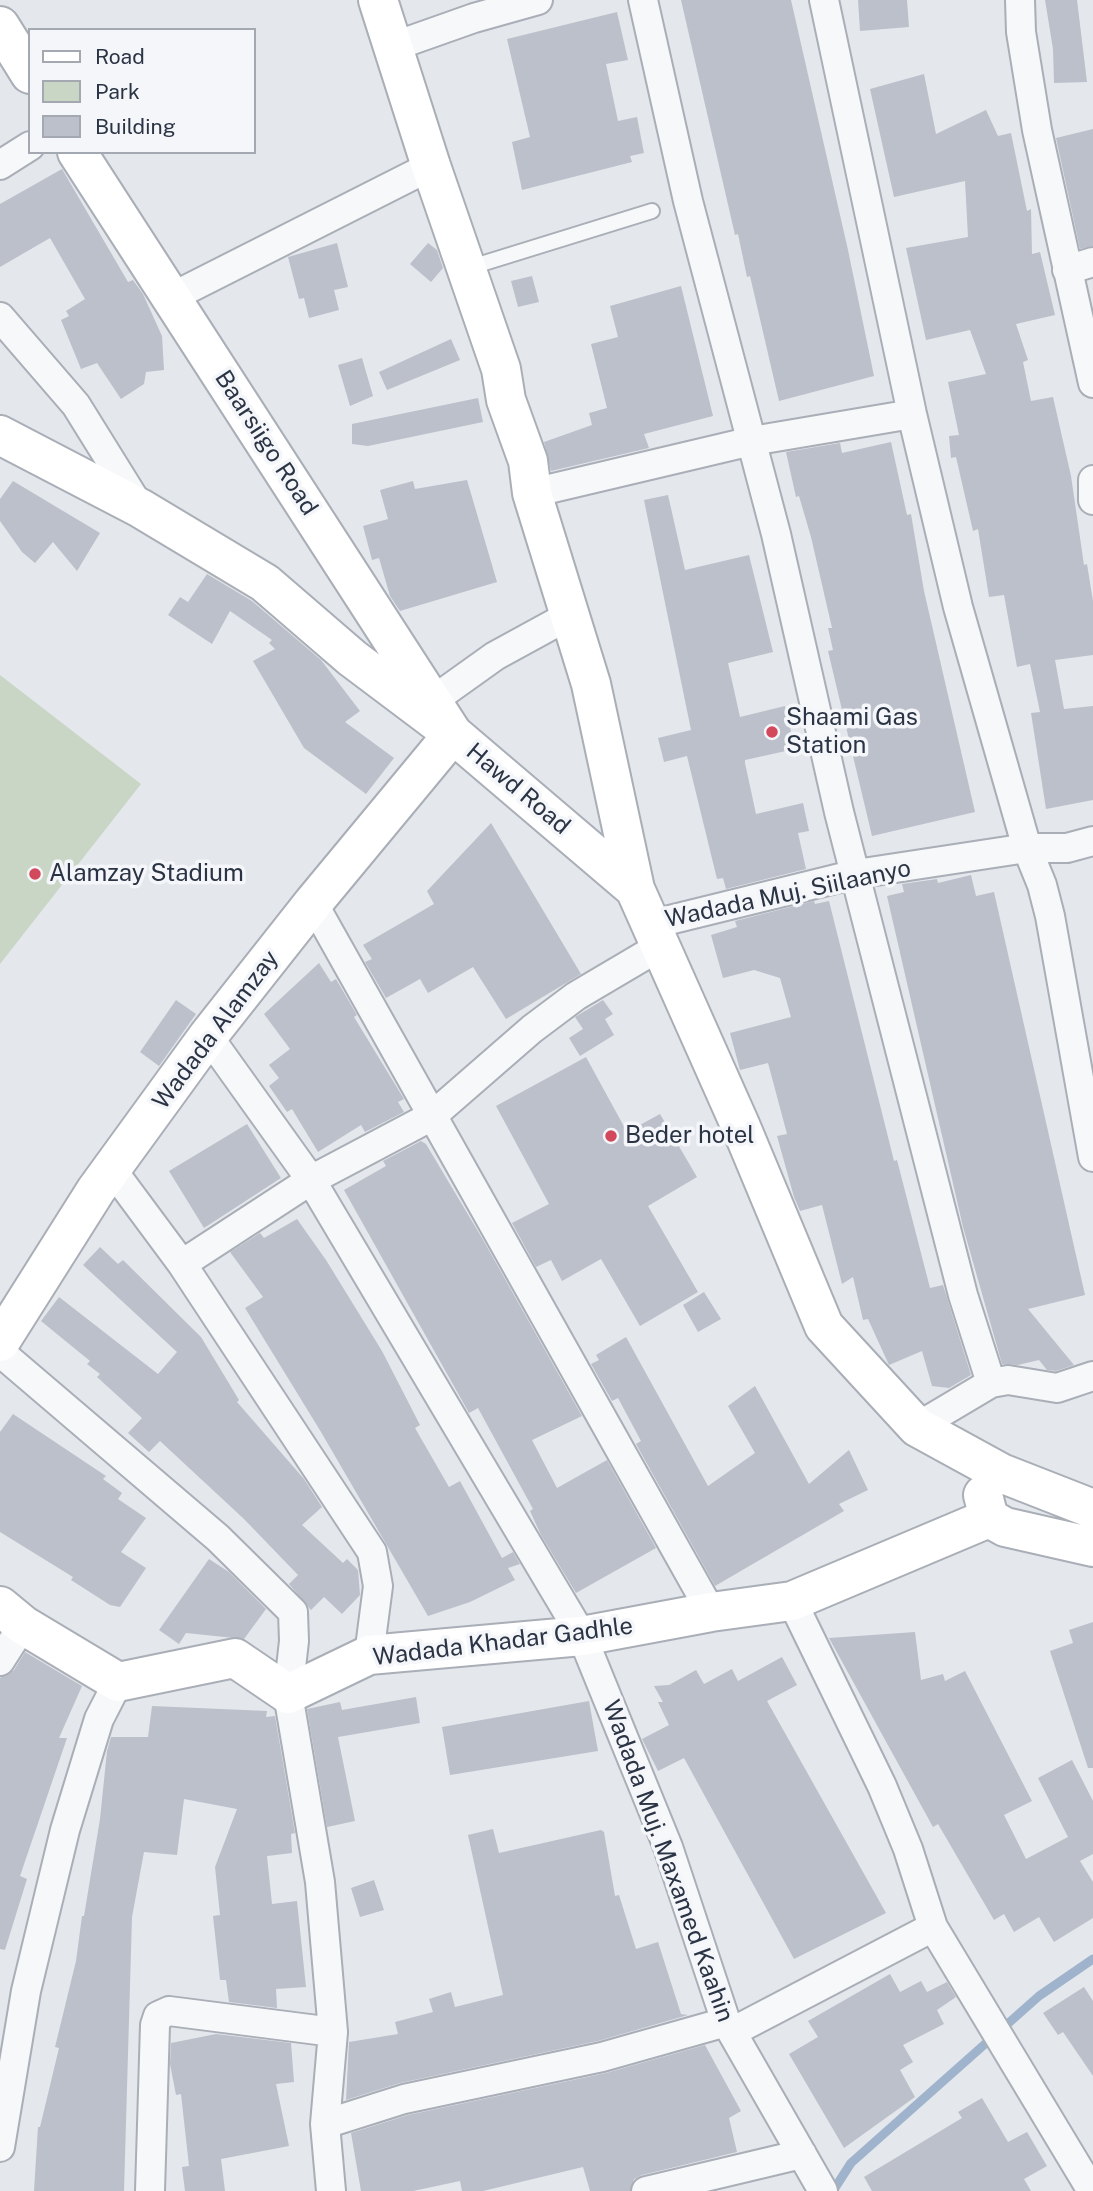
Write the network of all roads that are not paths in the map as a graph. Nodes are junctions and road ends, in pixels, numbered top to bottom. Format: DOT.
graph roads {
  1 [pos="378,0"];
  2 [pos="538,0"];
  3 [pos="643,0"];
  4 [pos="824,0"];
  5 [pos="1020,0"];
  6 [pos="472,9"];
  7 [pos="0,26"];
  8 [pos="393,47"];
  9 [pos="28,71"];
  10 [pos="28,147"];
  11 [pos="78,154"];
  12 [pos="0,165"];
  13 [pos="430,166"];
  14 [pos="652,211"];
  15 [pos="1080,266"];
  16 [pos="467,268"];
  17 [pos="170,298"];
  18 [pos="0,317"];
  19 [pos="1093,383"];
  20 [pos="912,414"];
  21 [pos="0,435"];
  22 [pos="752,441"];
  23 [pos="1093,480"];
  24 [pos="532,493"];
  25 [pos="1093,500"];
  26 [pos="140,508"];
  27 [pos="570,615"];
  28 [pos="432,701"];
  29 [pos="453,734"];
  30 [pos="1093,841"];
  31 [pos="1027,848"];
  32 [pos="856,874"];
  33 [pos="635,889"];
  34 [pos="313,902"];
  35 [pos="654,936"];
  36 [pos="208,1036"];
  37 [pos="432,1116"];
  38 [pos="1093,1157"];
  39 [pos="113,1171"];
  40 [pos="311,1180"];
  41 [pos="182,1264"];
  42 [pos="0,1342"];
  43 [pos="0,1352"];
  44 [pos="1093,1376"];
  45 [pos="991,1383"];
  46 [pos="917,1427"];
  47 [pos="1002,1500"];
  48 [pos="1093,1509"];
  49 [pos="1093,1547"];
  50 [pos="792,1601"];
  51 [pos="711,1612"];
  52 [pos="11,1615"];
  53 [pos="583,1636"];
  54 [pos="369,1655"];
  55 [pos="0,1661"];
  56 [pos="118,1682"];
  57 [pos="288,1694"];
  58 [pos="933,1927"];
  59 [pos="729,2027"];
  60 [pos="333,2032"];
  61 [pos="325,2124"];
  62 [pos="0,2147"];
  63 [pos="802,2154"];
  64 [pos="150,2191"];
  65 [pos="331,2191"];
  66 [pos="646,2191"];
  67 [pos="823,2191"];
  68 [pos="1092,2191"];
  1 -- 8 [label="street"];
  2 -- 6 [label="street"];
  3 -- 22 [label="street"];
  4 -- 20 [label="street"];
  5 -- 15 [label="street"];
  6 -- 8 [label="street"];
  7 -- 9 [label="street"];
  8 -- 13 [label="street"];
  10 -- 12 [label="street"];
  11 -- 17 [label="street, Baarsiigo Road"];
  13 -- 16 [label="street"];
  13 -- 17 [label="street"];
  14 -- 16 [label="lane"];
  15 -- 19 [label="street"];
  16 -- 24 [label="street"];
  17 -- 28 [label="street, Baarsiigo Road"];
  18 -- 26 [label="street"];
  20 -- 22 [label="street"];
  20 -- 31 [label="street"];
  21 -- 26 [label="street, Hawd Road"];
  22 -- 24 [label="street"];
  22 -- 32 [label="street"];
  23 -- 25 [label="street"];
  24 -- 27 [label="street"];
  26 -- 29 [label="street, Hawd Road"];
  27 -- 28 [label="street"];
  27 -- 33 [label="street"];
  28 -- 29 [label="street, Baarsiigo Road"];
  29 -- 33 [label="street, Hawd Road"];
  29 -- 34 [label="street, Wadada Alamzay"];
  30 -- 31 [label="street, Wadada Muj. Siilaanyo"];
  31 -- 32 [label="street, Wadada Muj. Siilaanyo"];
  31 -- 38 [label="street"];
  32 -- 35 [label="street, Wadada Muj. Siilaanyo"];
  32 -- 45 [label="street"];
  33 -- 35 [label="street, Hawd Road"];
  34 -- 36 [label="street, Wadada Alamzay"];
  34 -- 37 [label="street"];
  35 -- 37 [label="street, Wadada Muj. Siilaanyo"];
  35 -- 46 [label="street, Hawd Road"];
  36 -- 39 [label="street, Wadada Alamzay"];
  36 -- 40 [label="street, Wadada Muj. Maxamed Kaahin"];
  37 -- 40 [label="street, Wadada Muj. Siilaanyo"];
  37 -- 51 [label="street"];
  39 -- 41 [label="street"];
  39 -- 42 [label="street, Wadada Alamzay"];
  40 -- 41 [label="street, Wadada Muj. Siilaanyo"];
  40 -- 53 [label="street, Wadada Muj. Maxamed Kaahin"];
  41 -- 54 [label="street"];
  43 -- 57 [label="street"];
  44 -- 45 [label="street"];
  45 -- 46 [label="street"];
  46 -- 47 [label="street, Hawd Road"];
  47 -- 48 [label="street"];
  47 -- 49 [label="street"];
  47 -- 50 [label="street, Wadada Khadar Gadhle"];
  50 -- 51 [label="street, Wadada Khadar Gadhle"];
  50 -- 58 [label="street"];
  51 -- 53 [label="street, Wadada Khadar Gadhle"];
  52 -- 55 [label="street"];
  52 -- 56 [label="street"];
  53 -- 54 [label="street, Wadada Khadar Gadhle"];
  53 -- 59 [label="street, Wadada Muj. Maxamed Kaahin"];
  54 -- 57 [label="street, Wadada Khadar Gadhle"];
  56 -- 57 [label="street"];
  56 -- 62 [label="street"];
  57 -- 60 [label="street"];
  58 -- 59 [label="street"];
  58 -- 68 [label="street"];
  59 -- 61 [label="street"];
  59 -- 63 [label="street, Wadada Muj. Maxamed Kaahin"];
  60 -- 61 [label="street"];
  60 -- 64 [label="street"];
  61 -- 65 [label="street"];
  63 -- 66 [label="street"];
  63 -- 67 [label="street, Wadada Muj. Maxamed Kaahin"];
}
